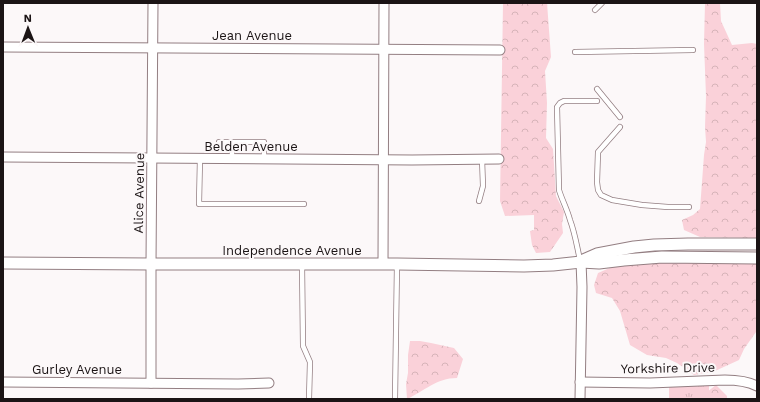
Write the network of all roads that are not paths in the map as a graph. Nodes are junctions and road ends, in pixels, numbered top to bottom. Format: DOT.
graph roads {
  1 [pos="153,3"];
  2 [pos="384,3"];
  3 [pos="602,3"];
  4 [pos="595,10"];
  5 [pos="3,47"];
  6 [pos="153,48"];
  7 [pos="384,49"];
  8 [pos="500,50"];
  9 [pos="693,50"];
  10 [pos="575,52"];
  11 [pos="597,89"];
  12 [pos="597,100"];
  13 [pos="620,117"];
  14 [pos="620,127"];
  15 [pos="219,142"];
  16 [pos="232,142"];
  17 [pos="3,157"];
  18 [pos="152,158"];
  19 [pos="200,158"];
  20 [pos="232,158"];
  21 [pos="264,159"];
  22 [pos="384,159"];
  23 [pos="482,159"];
  24 [pos="499,159"];
  25 [pos="480,201"];
  26 [pos="304,204"];
  27 [pos="689,208"];
  28 [pos="757,244"];
  29 [pos="757,258"];
  30 [pos="580,262"];
  31 [pos="3,263"];
  32 [pos="151,264"];
  33 [pos="302,264"];
  34 [pos="383,264"];
  35 [pos="397,264"];
  36 [pos="3,382"];
  37 [pos="580,382"];
  38 [pos="151,383"];
  39 [pos="269,383"];
  40 [pos="757,386"];
  41 [pos="309,399"];
  42 [pos="396,399"];
  43 [pos="580,399"];
  1 -- 6 [label="street, Alice Avenue"];
  2 -- 7 [label="street"];
  3 -- 4 [label="lane"];
  5 -- 6 [label="street, Jean Avenue"];
  6 -- 7 [label="street, Jean Avenue"];
  6 -- 18 [label="street, Alice Avenue"];
  7 -- 8 [label="street, Jean Avenue"];
  7 -- 22 [label="street"];
  9 -- 10 [label="lane"];
  11 -- 13 [label="lane"];
  12 -- 30 [label="lane"];
  14 -- 27 [label="lane"];
  15 -- 16 [label="lane"];
  16 -- 20 [label="lane"];
  16 -- 21 [label="lane"];
  17 -- 18 [label="street, Belden Avenue"];
  18 -- 19 [label="street, Belden Avenue"];
  18 -- 32 [label="street, Alice Avenue"];
  19 -- 20 [label="street, Belden Avenue"];
  19 -- 26 [label="lane"];
  20 -- 21 [label="street, Belden Avenue"];
  21 -- 22 [label="street, Belden Avenue"];
  22 -- 23 [label="street, Belden Avenue"];
  22 -- 34 [label="street"];
  23 -- 24 [label="street, Belden Avenue"];
  23 -- 25 [label="lane"];
  28 -- 30 [label="street, Independence Avenue"];
  29 -- 30 [label="street, Independence Avenue"];
  30 -- 35 [label="street, Independence Avenue"];
  30 -- 37 [label="street"];
  31 -- 32 [label="street, Independence Avenue"];
  32 -- 33 [label="street, Independence Avenue"];
  32 -- 38 [label="street, Alice Avenue"];
  33 -- 34 [label="street, Independence Avenue"];
  33 -- 41 [label="lane"];
  34 -- 35 [label="street, Independence Avenue"];
  35 -- 42 [label="lane"];
  36 -- 38 [label="street, Gurley Avenue"];
  37 -- 40 [label="street, Yorkshire Drive"];
  37 -- 43 [label="street"];
  38 -- 39 [label="street, Gurley Avenue"];
}
